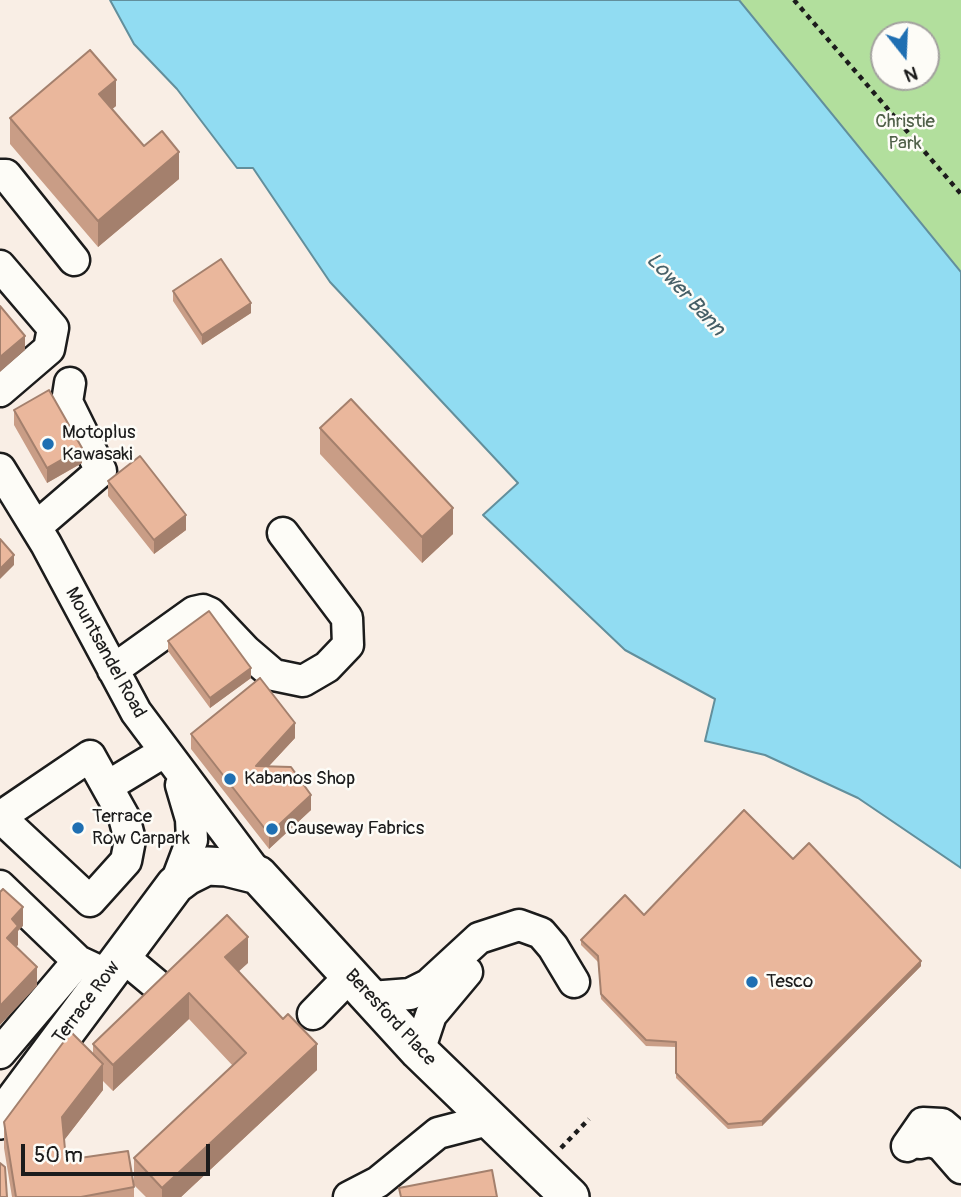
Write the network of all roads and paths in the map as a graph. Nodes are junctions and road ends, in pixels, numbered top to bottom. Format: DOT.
graph roads {
  1 [pos="794,0"];
  2 [pos="0,175"];
  3 [pos="961,194"];
  4 [pos="74,260"];
  5 [pos="0,266"];
  6 [pos="70,383"];
  7 [pos="0,391"];
  8 [pos="0,469"];
  9 [pos="8,504"];
  10 [pos="36,527"];
  11 [pos="283,533"];
  12 [pos="113,670"];
  13 [pos="170,760"];
  14 [pos="108,786"];
  15 [pos="0,817"];
  16 [pos="221,828"];
  17 [pos="258,875"];
  18 [pos="175,885"];
  19 [pos="0,886"];
  20 [pos="500,931"];
  21 [pos="103,964"];
  22 [pos="574,982"];
  23 [pos="361,986"];
  24 [pos="164,991"];
  25 [pos="313,1014"];
  26 [pos="419,1051"];
  27 [pos="0,1053"];
  28 [pos="589,1119"];
  29 [pos="0,1120"];
  30 [pos="488,1120"];
  31 [pos="961,1140"];
  32 [pos="961,1168"];
  33 [pos="541,1170"];
  34 [pos="349,1197"];
  35 [pos="570,1197"];
  1 -- 3 [label="path"];
  2 -- 4 [label="street"];
  5 -- 7 [label="street"];
  6 -- 10 [label="street"];
  8 -- 9 [label="street, Mountsandel Road"];
  9 -- 10 [label="street, Mountsandel Road"];
  10 -- 12 [label="street, Mountsandel Road"];
  11 -- 12 [label="street"];
  12 -- 13 [label="street, Mountsandel Road"];
  13 -- 14 [label="street"];
  13 -- 16 [label="street, Mountsandel Road"];
  13 -- 18 [label="street, Terrace Row"];
  14 -- 15 [label="street"];
  14 -- 15 [label="street"];
  16 -- 17 [label="street, Beresford Place"];
  17 -- 18 [label="main road, Terrace Row"];
  17 -- 23 [label="main road, Beresford Place"];
  18 -- 21 [label="main road, Terrace Row"];
  19 -- 21 [label="street"];
  20 -- 22 [label="street"];
  20 -- 23 [label="street"];
  20 -- 26 [label="street"];
  21 -- 24 [label="street"];
  21 -- 27 [label="street"];
  21 -- 29 [label="main road, Terrace Row"];
  23 -- 25 [label="street"];
  23 -- 26 [label="main road, Beresford Place"];
  26 -- 30 [label="main road, Beresford Place"];
  28 -- 33 [label="path"];
  30 -- 33 [label="main road, Beresford Place"];
  30 -- 34 [label="street"];
  31 -- 32 [label="street"];
  33 -- 35 [label="main road, Beresford Place"];
}
